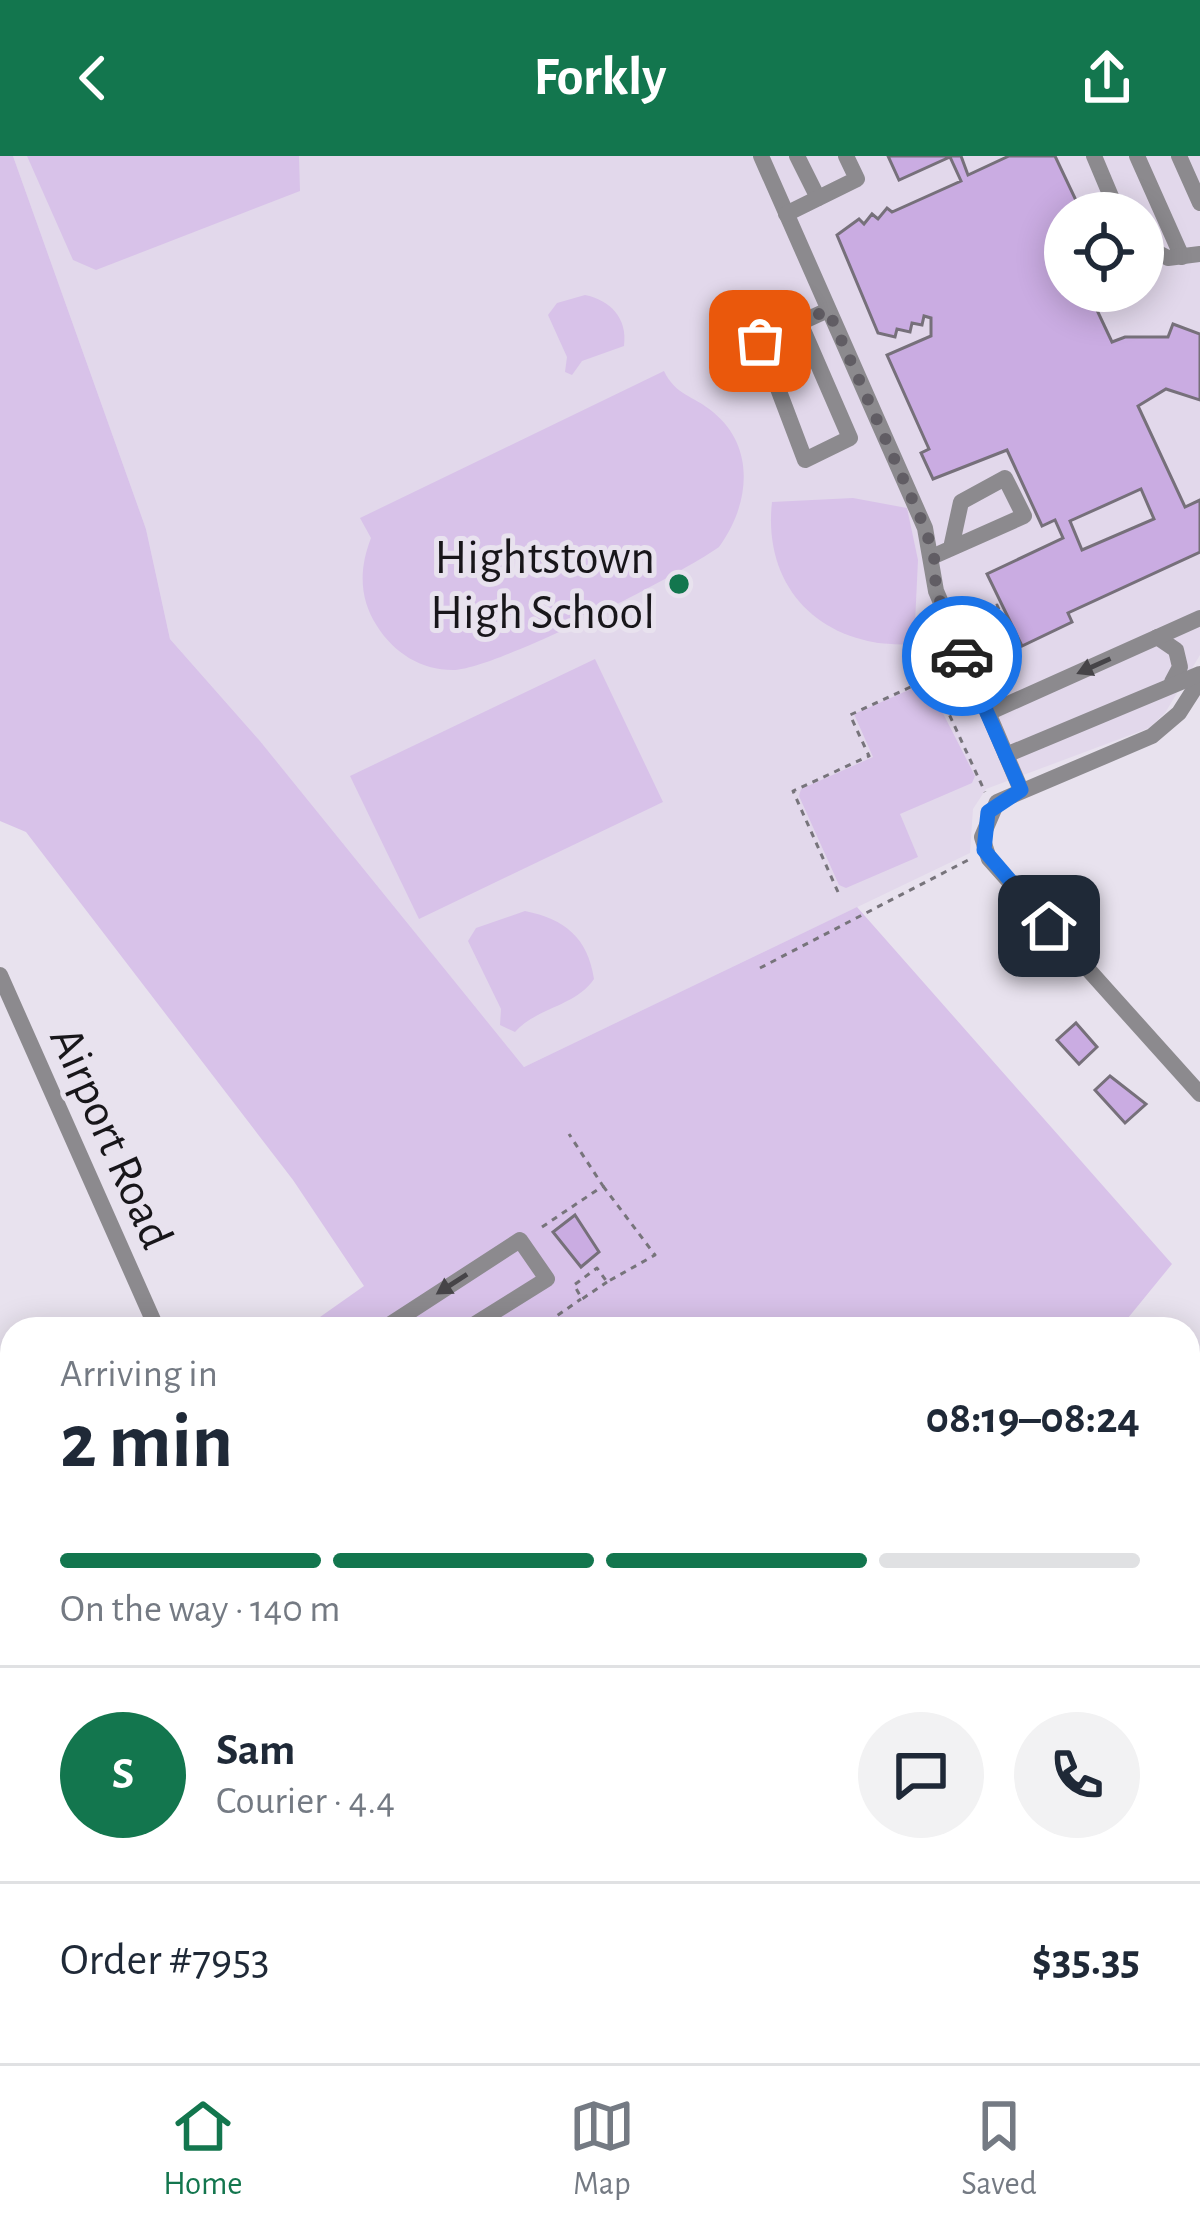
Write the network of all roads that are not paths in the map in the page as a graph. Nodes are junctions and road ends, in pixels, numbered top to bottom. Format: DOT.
graph roads {
  1 [pos="760,156"];
  2 [pos="797,156"];
  3 [pos="846,156"];
  4 [pos="1094,156"];
  5 [pos="1137,156"];
  6 [pos="1179,156"];
  7 [pos="1109,192"];
  8 [pos="818,198"];
  9 [pos="1200,203"];
  10 [pos="786,214"];
  11 [pos="1191,256"];
  12 [pos="828,310"];
  13 [pos="800,323"];
  14 [pos="942,552"];
  15 [pos="1200,618"];
  16 [pos="1157,637"];
  17 [pos="1200,677"];
  18 [pos="1172,682"];
  19 [pos="988,713"];
  20 [pos="1006,755"];
  21 [pos="1021,790"];
  22 [pos="0,976"];
  23 [pos="1200,1094"];
  24 [pos="152,1317"];
  25 [pos="401,1317"];
  26 [pos="486,1317"];
  1 -- 10 [label="street"];
  2 -- 8 [label="street"];
  3 -- 8 [label="street"];
  4 -- 7 [label="street"];
  5 -- 11 [label="street"];
  6 -- 9 [label="street"];
  8 -- 10 [label="street"];
  10 -- 12 [label="street"];
  12 -- 13 [label="street"];
  12 -- 14 [label="street"];
  13 -- 13 [label="street"];
  14 -- 14 [label="street"];
  14 -- 19 [label="street"];
  15 -- 16 [label="street"];
  16 -- 18 [label="street"];
  16 -- 19 [label="street, one-way"];
  17 -- 18 [label="street"];
  17 -- 21 [label="street"];
  18 -- 20 [label="street"];
  19 -- 20 [label="street"];
  20 -- 21 [label="street"];
  21 -- 23 [label="street"];
  22 -- 24 [label="street, Airport Road"];
  26 -- 25 [label="street, one-way"];
}
